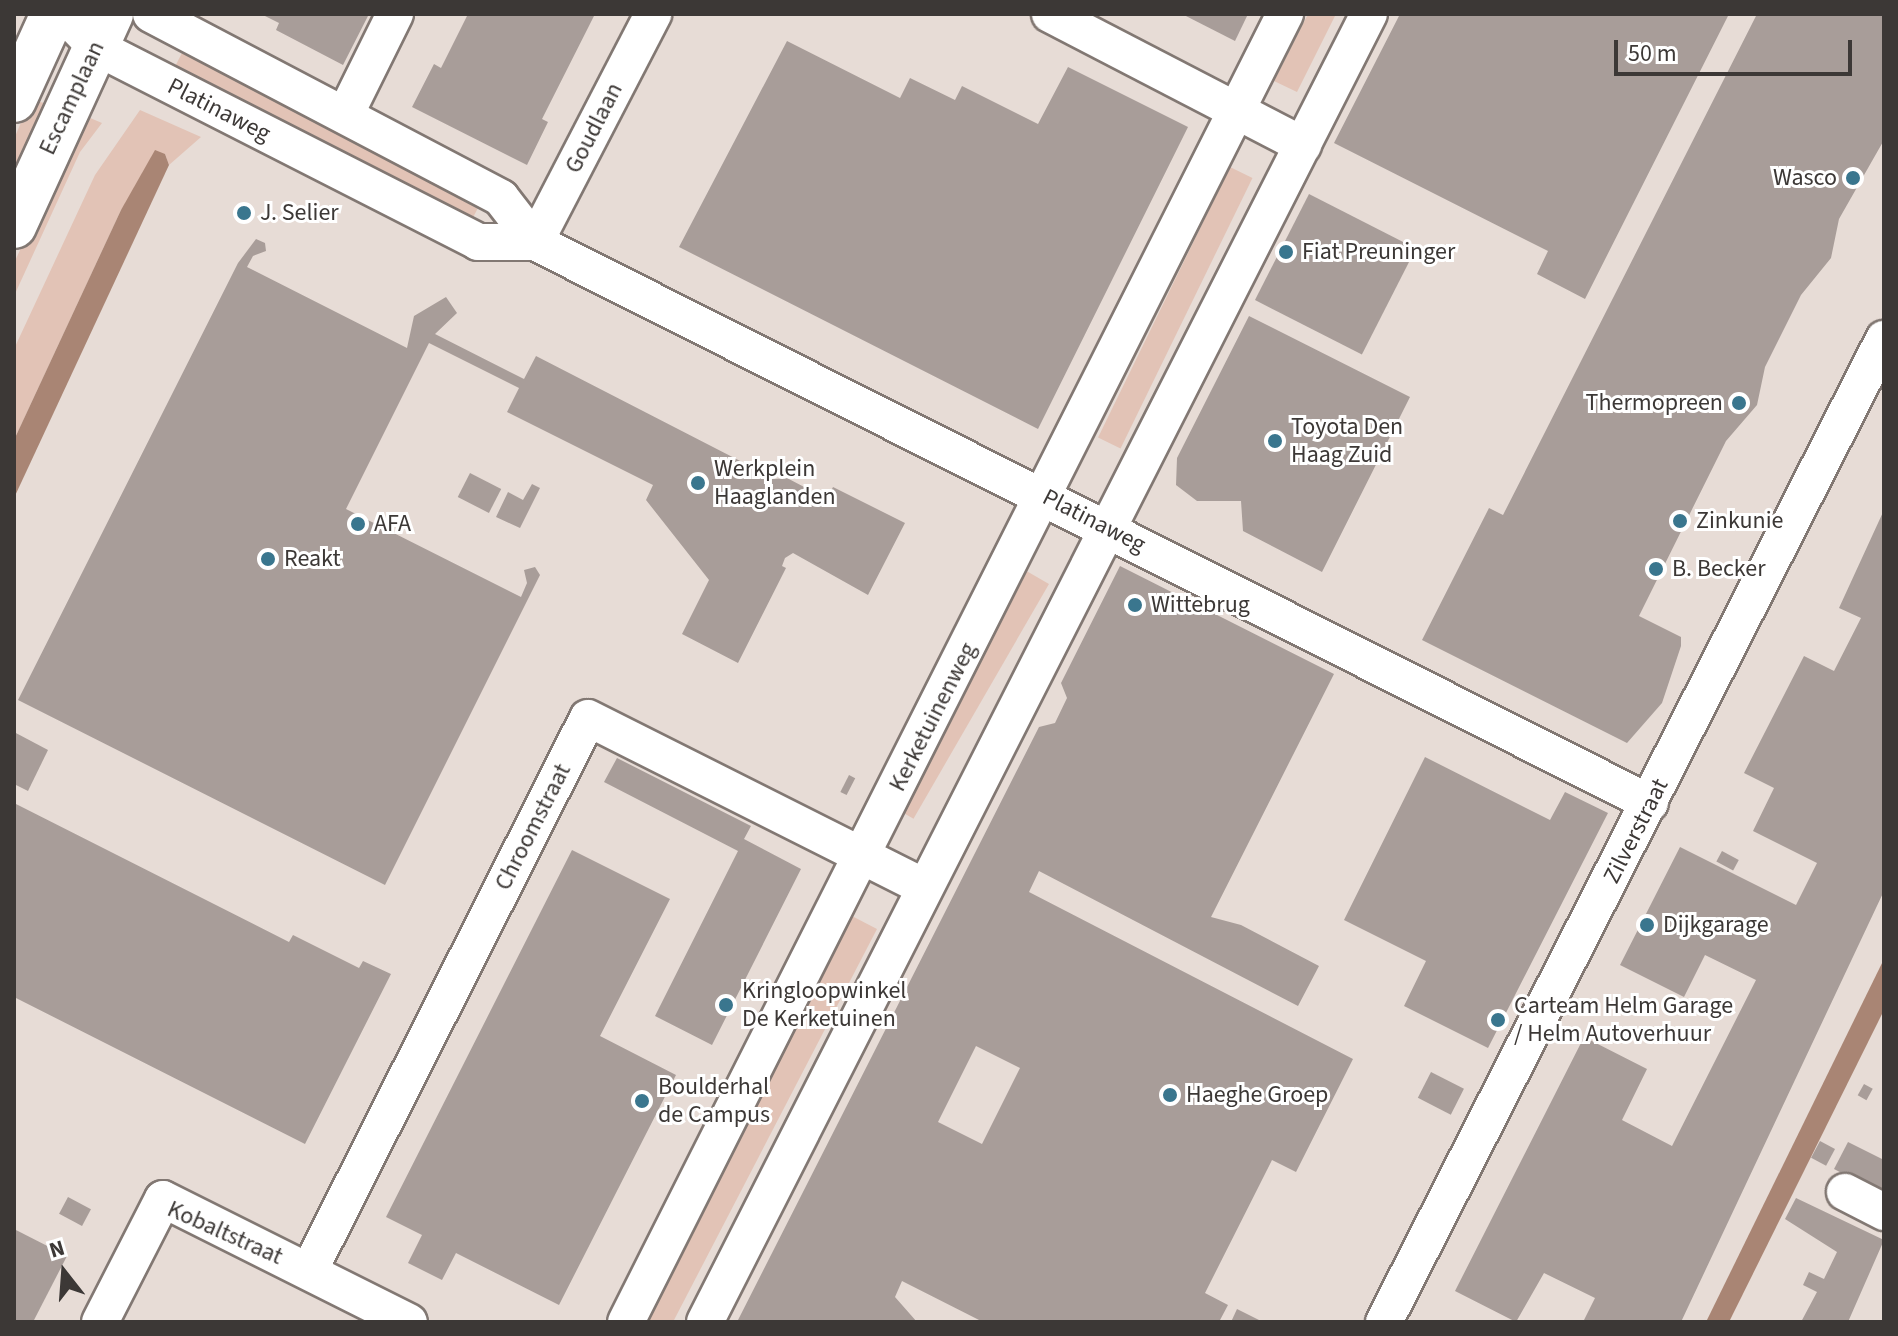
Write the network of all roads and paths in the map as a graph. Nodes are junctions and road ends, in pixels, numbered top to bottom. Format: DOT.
graph roads {
  1 [pos="53,14"];
  2 [pos="64,14"];
  3 [pos="151,14"];
  4 [pos="395,14"];
  5 [pos="653,14"];
  6 [pos="1050,14"];
  7 [pos="1285,14"];
  8 [pos="1369,14"];
  9 [pos="103,30"];
  10 [pos="14,100"];
  11 [pos="1237,110"];
  12 [pos="345,115"];
  13 [pos="1303,145"];
  14 [pos="406,147"];
  15 [pos="384,194"];
  16 [pos="14,226"];
  17 [pos="535,242"];
  18 [pos="1884,339"];
  19 [pos="1045,495"];
  20 [pos="1110,529"];
  21 [pos="1650,803"];
  22 [pos="863,856"];
  23 [pos="924,887"];
  24 [pos="1845,1192"];
  25 [pos="1884,1212"];
  26 [pos="309,1271"];
  27 [pos="100,1322"];
  28 [pos="409,1322"];
  29 [pos="626,1322"];
  30 [pos="705,1322"];
  31 [pos="1384,1322"];
  1 -- 10 [label="main road"];
  2 -- 9 [label="street, Platinaweg"];
  3 -- 12 [label="street, Platinaweg"];
  4 -- 12 [label="street"];
  5 -- 17 [label="street, Goudlaan"];
  6 -- 11 [label="street"];
  7 -- 11 [label="street, Kerketuinenweg"];
  8 -- 13 [label="street"];
  9 -- 15 [label="street, Platinaweg"];
  9 -- 16 [label="main road, Escamplaan"];
  11 -- 13 [label="street"];
  11 -- 19 [label="street, Kerketuinenweg"];
  12 -- 14 [label="street, Platinaweg"];
  13 -- 20 [label="street"];
  14 -- 15 [label="street"];
  14 -- 17 [label="street, Platinaweg"];
  15 -- 17 [label="street, Platinaweg"];
  17 -- 19 [label="street, Platinaweg"];
  18 -- 21 [label="street, Zilverstraat"];
  19 -- 20 [label="street, Platinaweg"];
  19 -- 22 [label="street, Kerketuinenweg"];
  20 -- 21 [label="street, Platinaweg"];
  20 -- 23 [label="street"];
  21 -- 31 [label="street, Zilverstraat"];
  22 -- 23 [label="street, Chroomstraat"];
  22 -- 26 [label="street, Chroomstraat"];
  22 -- 29 [label="street, Kerketuinenweg"];
  23 -- 30 [label="street"];
  24 -- 25 [label="street"];
  26 -- 27 [label="street, Kobaltstraat"];
  26 -- 28 [label="street, Kobaltstraat"];
}
